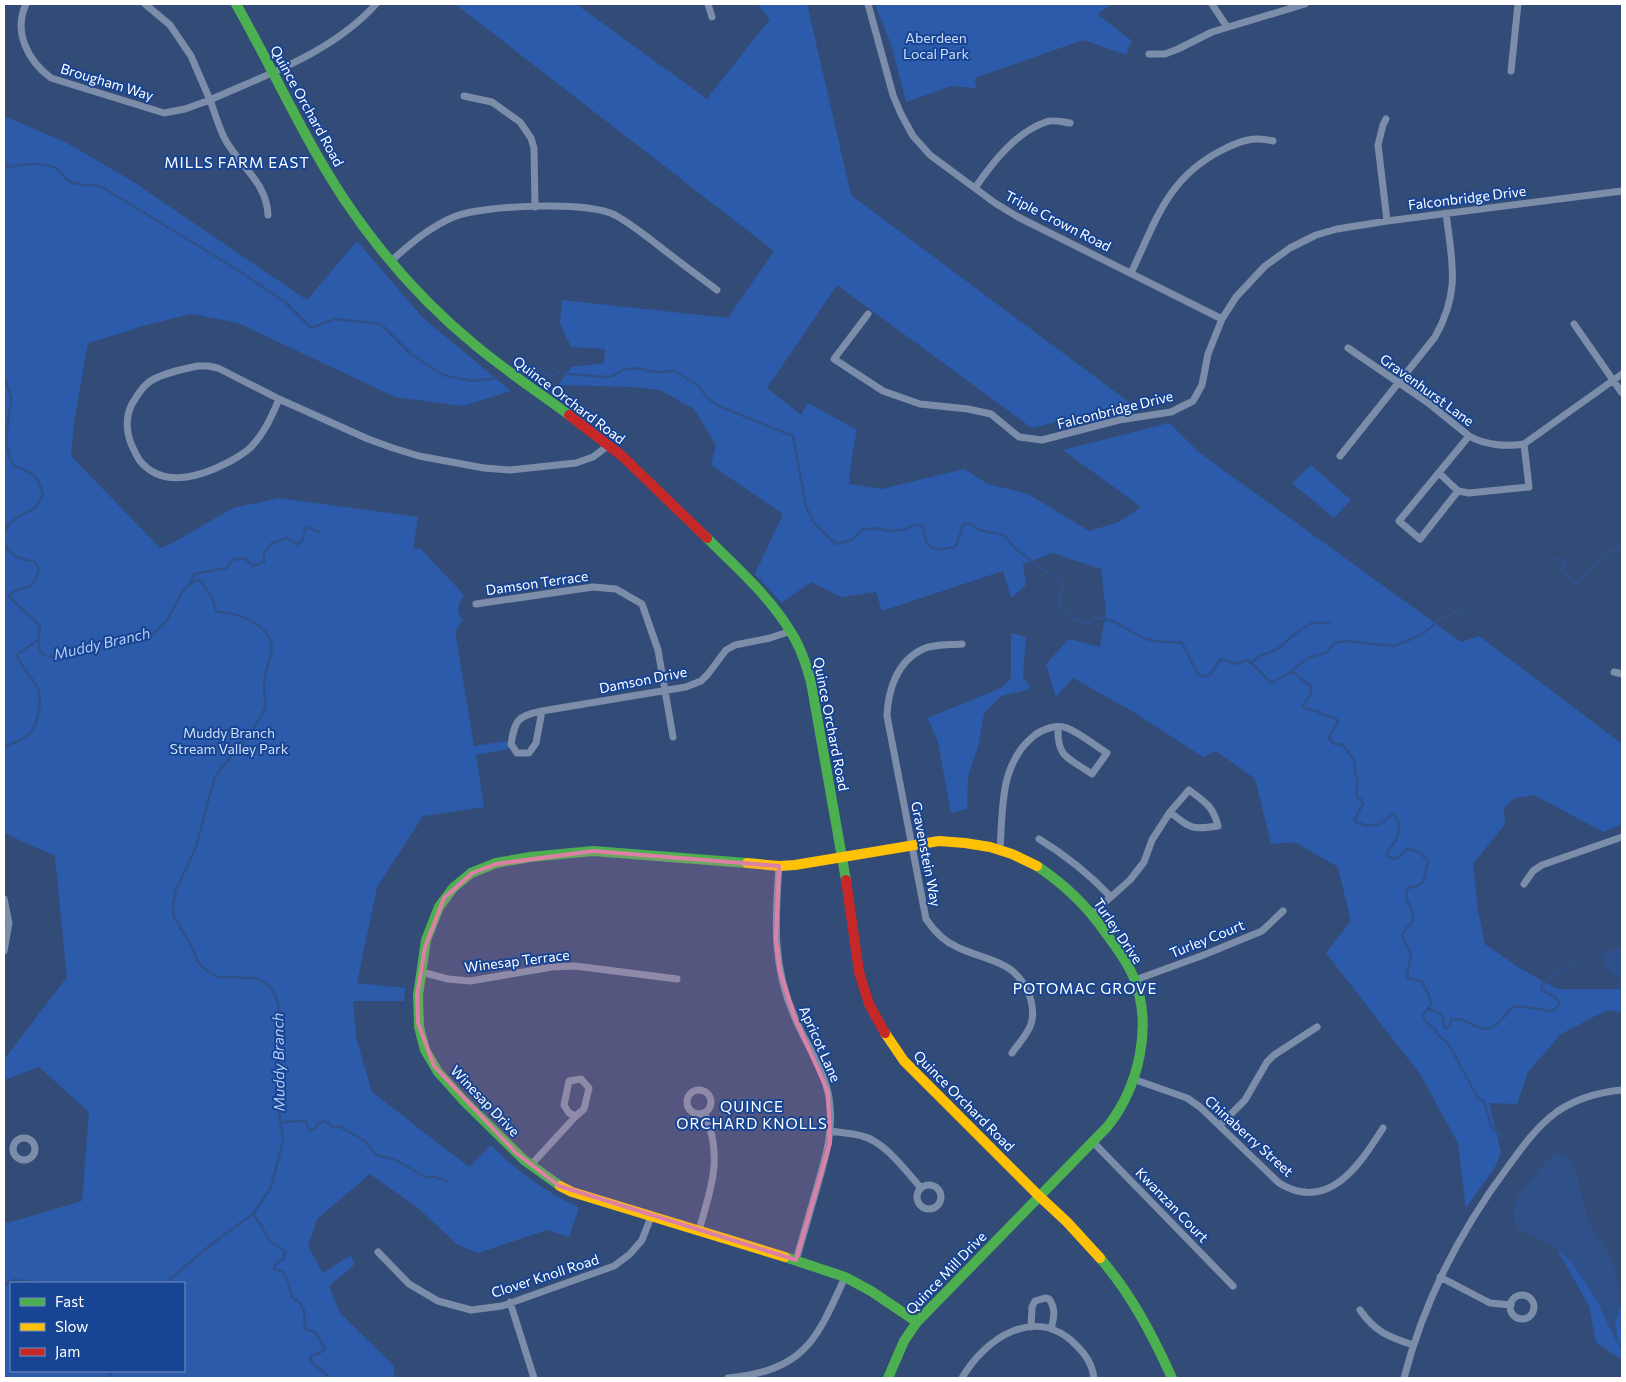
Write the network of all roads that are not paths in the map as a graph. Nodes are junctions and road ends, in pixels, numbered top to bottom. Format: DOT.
graph roads {
  1 [pos="26,4"];
  2 [pos="145,4"];
  3 [pos="236,4"];
  4 [pos="376,4"];
  5 [pos="708,4"];
  6 [pos="868,4"];
  7 [pos="1212,4"];
  8 [pos="1305,4"];
  9 [pos="1518,4"];
  10 [pos="712,17"];
  11 [pos="1227,27"];
  12 [pos="1149,54"];
  13 [pos="1511,70"];
  14 [pos="272,72"];
  15 [pos="464,96"];
  16 [pos="210,100"];
  17 [pos="1386,119"];
  18 [pos="1070,123"];
  19 [pos="1273,141"];
  20 [pos="975,188"];
  21 [pos="1622,191"];
  22 [pos="535,207"];
  23 [pos="1446,213"];
  24 [pos="268,215"];
  25 [pos="1387,221"];
  26 [pos="390,261"];
  27 [pos="1131,273"];
  28 [pos="717,290"];
  29 [pos="868,314"];
  30 [pos="1222,319"];
  31 [pos="1574,324"];
  32 [pos="1348,348"];
  33 [pos="1622,374"];
  34 [pos="1613,380"];
  35 [pos="1399,383"];
  36 [pos="1622,393"];
  37 [pos="279,399"];
  38 [pos="1469,436"];
  39 [pos="1524,444"];
  40 [pos="609,445"];
  41 [pos="1340,456"];
  42 [pos="1439,473"];
  43 [pos="1458,491"];
  44 [pos="476,604"];
  45 [pos="791,630"];
  46 [pos="962,644"];
  47 [pos="1614,672"];
  48 [pos="1622,674"];
  49 [pos="665,692"];
  50 [pos="542,711"];
  51 [pos="1058,728"];
  52 [pos="673,737"];
  53 [pos="1170,812"];
  54 [pos="1622,837"];
  55 [pos="1039,839"];
  56 [pos="912,846"];
  57 [pos="1000,849"];
  58 [pos="842,859"];
  59 [pos="778,866"];
  60 [pos="1524,884"];
  61 [pos="1111,897"];
  62 [pos="4,900"];
  63 [pos="1283,910"];
  64 [pos="1092,914"];
  65 [pos="4,951"];
  66 [pos="421,972"];
  67 [pos="677,978"];
  68 [pos="1135,980"];
  69 [pos="1317,1027"];
  70 [pos="1012,1053"];
  71 [pos="1133,1079"];
  72 [pos="1622,1090"];
  73 [pos="704,1113"];
  74 [pos="576,1116"];
  75 [pos="1220,1126"];
  76 [pos="1384,1128"];
  77 [pos="831,1131"];
  78 [pos="4,1142"];
  79 [pos="1094,1142"];
  80 [pos="12,1144"];
  81 [pos="530,1166"];
  82 [pos="921,1188"];
  83 [pos="1039,1196"];
  84 [pos="651,1217"];
  85 [pos="699,1230"];
  86 [pos="378,1252"];
  87 [pos="796,1260"];
  88 [pos="845,1277"];
  89 [pos="1440,1277"];
  90 [pos="1233,1286"];
  91 [pos="510,1302"];
  92 [pos="1510,1305"];
  93 [pos="1360,1310"];
  94 [pos="917,1322"];
  95 [pos="1031,1327"];
  96 [pos="1052,1329"];
  97 [pos="1413,1345"];
  98 [pos="534,1378"];
  99 [pos="728,1378"];
  100 [pos="888,1378"];
  101 [pos="962,1378"];
  102 [pos="1094,1378"];
  103 [pos="1172,1378"];
  104 [pos="1404,1378"];
  1 -- 16 [label="street, Brougham Way"];
  2 -- 16 [label="street"];
  3 -- 14 [label="street, Quince Orchard Road"];
  4 -- 14 [label="street, Brougham Way"];
  5 -- 10 [label="street"];
  6 -- 20 [label="street, Triple Crown Road"];
  7 -- 11 [label="street"];
  8 -- 11 [label="street"];
  9 -- 13 [label="street"];
  11 -- 12 [label="street"];
  14 -- 16 [label="street, Brougham Way"];
  14 -- 26 [label="street, Quince Orchard Road"];
  15 -- 22 [label="street"];
  16 -- 24 [label="street"];
  17 -- 25 [label="street"];
  18 -- 20 [label="street"];
  19 -- 27 [label="street"];
  20 -- 27 [label="street, Triple Crown Road"];
  21 -- 23 [label="street, Falconbridge Drive"];
  22 -- 26 [label="street"];
  22 -- 28 [label="street"];
  23 -- 25 [label="street, Falconbridge Drive"];
  23 -- 35 [label="street"];
  25 -- 30 [label="street, Falconbridge Drive"];
  26 -- 40 [label="street, Quince Orchard Road"];
  27 -- 30 [label="street, Triple Crown Road"];
  29 -- 30 [label="street, Falconbridge Drive"];
  31 -- 34 [label="street"];
  32 -- 35 [label="street, Gravenhurst Lane"];
  33 -- 34 [label="street"];
  34 -- 36 [label="street"];
  34 -- 39 [label="street"];
  35 -- 38 [label="street, Gravenhurst Lane"];
  35 -- 41 [label="street"];
  37 -- 37 [label="street"];
  37 -- 40 [label="street"];
  38 -- 39 [label="street, Gravenhurst Lane"];
  38 -- 42 [label="street"];
  39 -- 43 [label="street"];
  40 -- 45 [label="street, Quince Orchard Road"];
  42 -- 43 [label="street"];
  42 -- 43 [label="street"];
  44 -- 49 [label="street, Damson Terrace"];
  45 -- 49 [label="street, Damson Drive"];
  45 -- 58 [label="street, Quince Orchard Road"];
  46 -- 56 [label="street, Gravenstein Way"];
  47 -- 48 [label="street"];
  49 -- 50 [label="street, Damson Drive"];
  49 -- 52 [label="street, Damson Terrace"];
  50 -- 50 [label="street, Damson Drive"];
  51 -- 51 [label="street"];
  51 -- 57 [label="street"];
  53 -- 53 [label="street"];
  53 -- 61 [label="street"];
  54 -- 60 [label="street"];
  55 -- 61 [label="street"];
  56 -- 57 [label="street, Turley Drive"];
  56 -- 58 [label="street, Turley Drive"];
  56 -- 70 [label="street, Gravenstein Way"];
  57 -- 64 [label="street, Turley Drive"];
  58 -- 59 [label="street, Winesap Drive"];
  58 -- 83 [label="street, Quince Orchard Road"];
  59 -- 66 [label="street, Winesap Drive"];
  59 -- 77 [label="street, Apricot Lane"];
  61 -- 64 [label="street"];
  62 -- 65 [label="street"];
  63 -- 68 [label="street, Turley Court"];
  64 -- 68 [label="street, Turley Drive"];
  66 -- 67 [label="street, Winesap Terrace"];
  66 -- 81 [label="street, Winesap Drive"];
  68 -- 71 [label="street, Turley Drive"];
  69 -- 75 [label="street"];
  71 -- 75 [label="street, Chinaberry Street"];
  71 -- 79 [label="street, Turley Drive"];
  72 -- 89 [label="street"];
  73 -- 85 [label="street"];
  74 -- 74 [label="street"];
  74 -- 81 [label="street"];
  75 -- 76 [label="street, Chinaberry Street"];
  77 -- 82 [label="street"];
  77 -- 87 [label="street, Apricot Lane"];
  78 -- 80 [label="street"];
  79 -- 83 [label="street, Turley Drive"];
  79 -- 90 [label="street, Kwanzan Court"];
  81 -- 84 [label="street, Winesap Drive"];
  83 -- 94 [label="street, Quince Mill Drive"];
  83 -- 103 [label="street, Quince Orchard Road"];
  84 -- 85 [label="street, Winesap Drive"];
  84 -- 91 [label="street, Clover Knoll Road"];
  85 -- 87 [label="street, Winesap Drive"];
  86 -- 91 [label="street, Clover Knoll Road"];
  87 -- 88 [label="street, Winesap Drive"];
  88 -- 94 [label="street, Winesap Drive"];
  88 -- 99 [label="street"];
  89 -- 92 [label="street"];
  89 -- 97 [label="street"];
  91 -- 98 [label="street"];
  93 -- 97 [label="street"];
  94 -- 100 [label="street, Quince Mill Drive"];
  95 -- 96 [label="street"];
  95 -- 96 [label="street"];
  95 -- 101 [label="street"];
  96 -- 102 [label="street"];
  97 -- 104 [label="street"];
}
